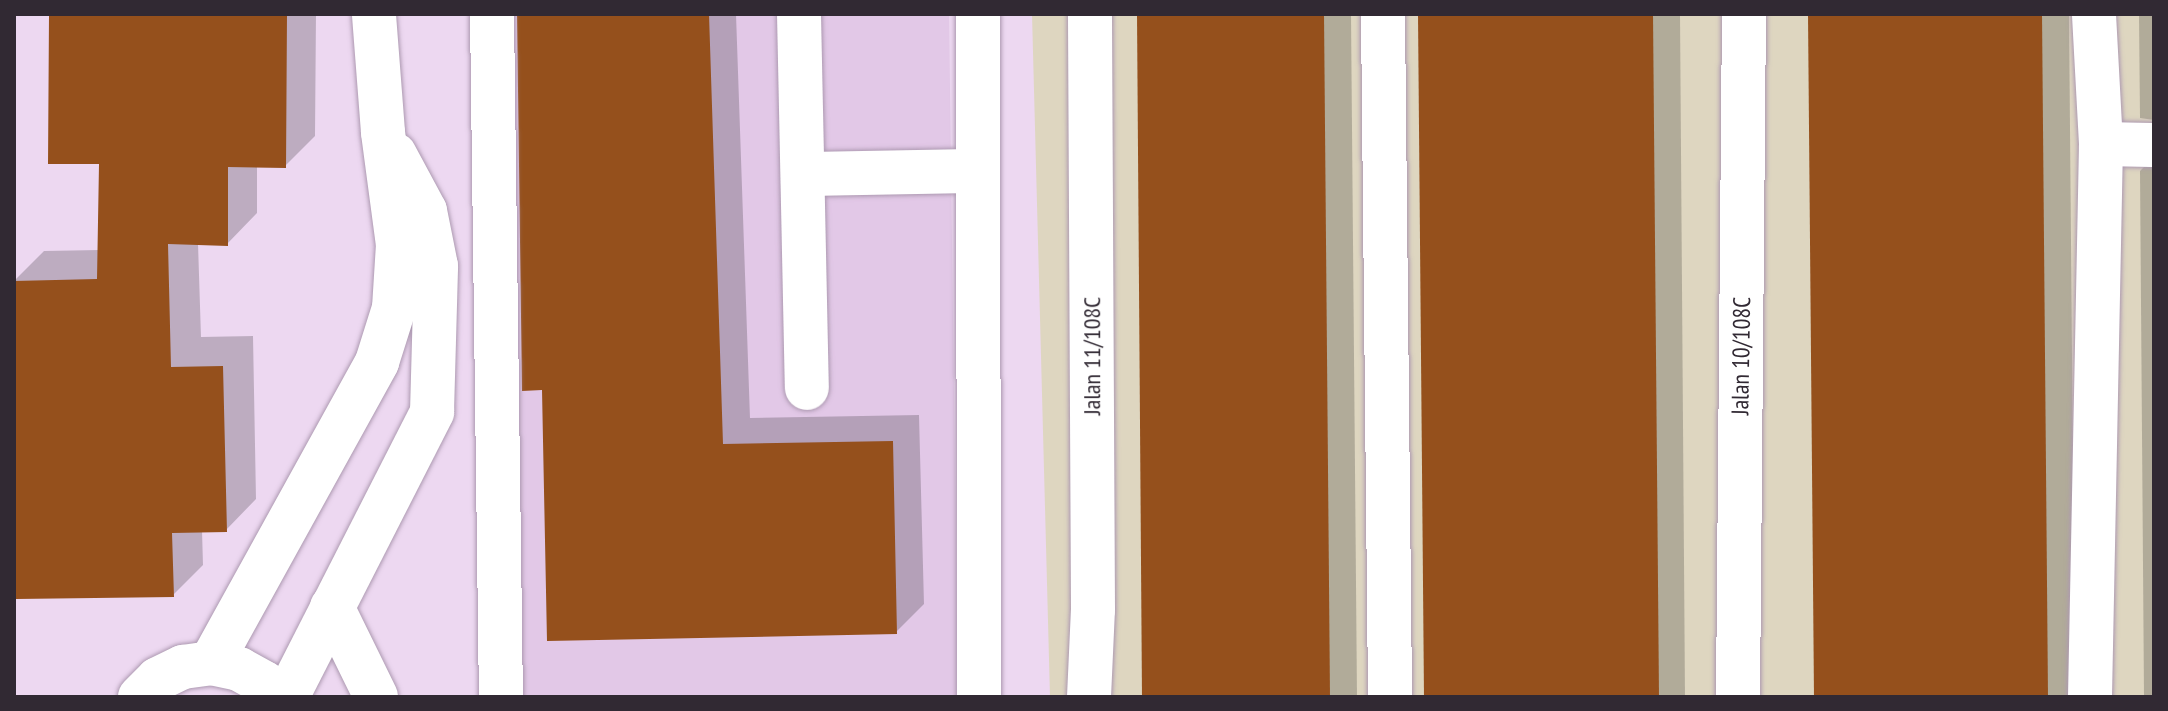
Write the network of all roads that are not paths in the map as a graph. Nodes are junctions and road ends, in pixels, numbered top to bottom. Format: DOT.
graph roads {
  1 [pos="374,14"];
  2 [pos="492,14"];
  3 [pos="799,14"];
  4 [pos="978,14"];
  5 [pos="1090,14"];
  6 [pos="1383,14"];
  7 [pos="1744,14"];
  8 [pos="2094,14"];
  9 [pos="383,132"];
  10 [pos="2101,144"];
  11 [pos="2154,145"];
  12 [pos="977,171"];
  13 [pos="803,174"];
  14 [pos="807,388"];
  15 [pos="332,607"];
  16 [pos="211,663"];
  17 [pos="140,697"];
  18 [pos="276,697"];
  19 [pos="287,697"];
  20 [pos="376,697"];
  21 [pos="501,697"];
  22 [pos="979,697"];
  23 [pos="1089,697"];
  24 [pos="1390,697"];
  25 [pos="1738,697"];
  26 [pos="2090,697"];
  1 -- 9 [label="street"];
  2 -- 21 [label="street"];
  3 -- 13 [label="street"];
  4 -- 12 [label="street"];
  5 -- 23 [label="street, Jalan 11/108C"];
  6 -- 24 [label="street"];
  7 -- 25 [label="street, Jalan 10/108C"];
  8 -- 10 [label="street"];
  9 -- 15 [label="street"];
  9 -- 16 [label="street"];
  10 -- 11 [label="street"];
  10 -- 26 [label="street"];
  12 -- 13 [label="street"];
  12 -- 22 [label="street"];
  13 -- 14 [label="street"];
  15 -- 19 [label="street"];
  15 -- 20 [label="street"];
  16 -- 17 [label="street"];
  16 -- 18 [label="street"];
}
